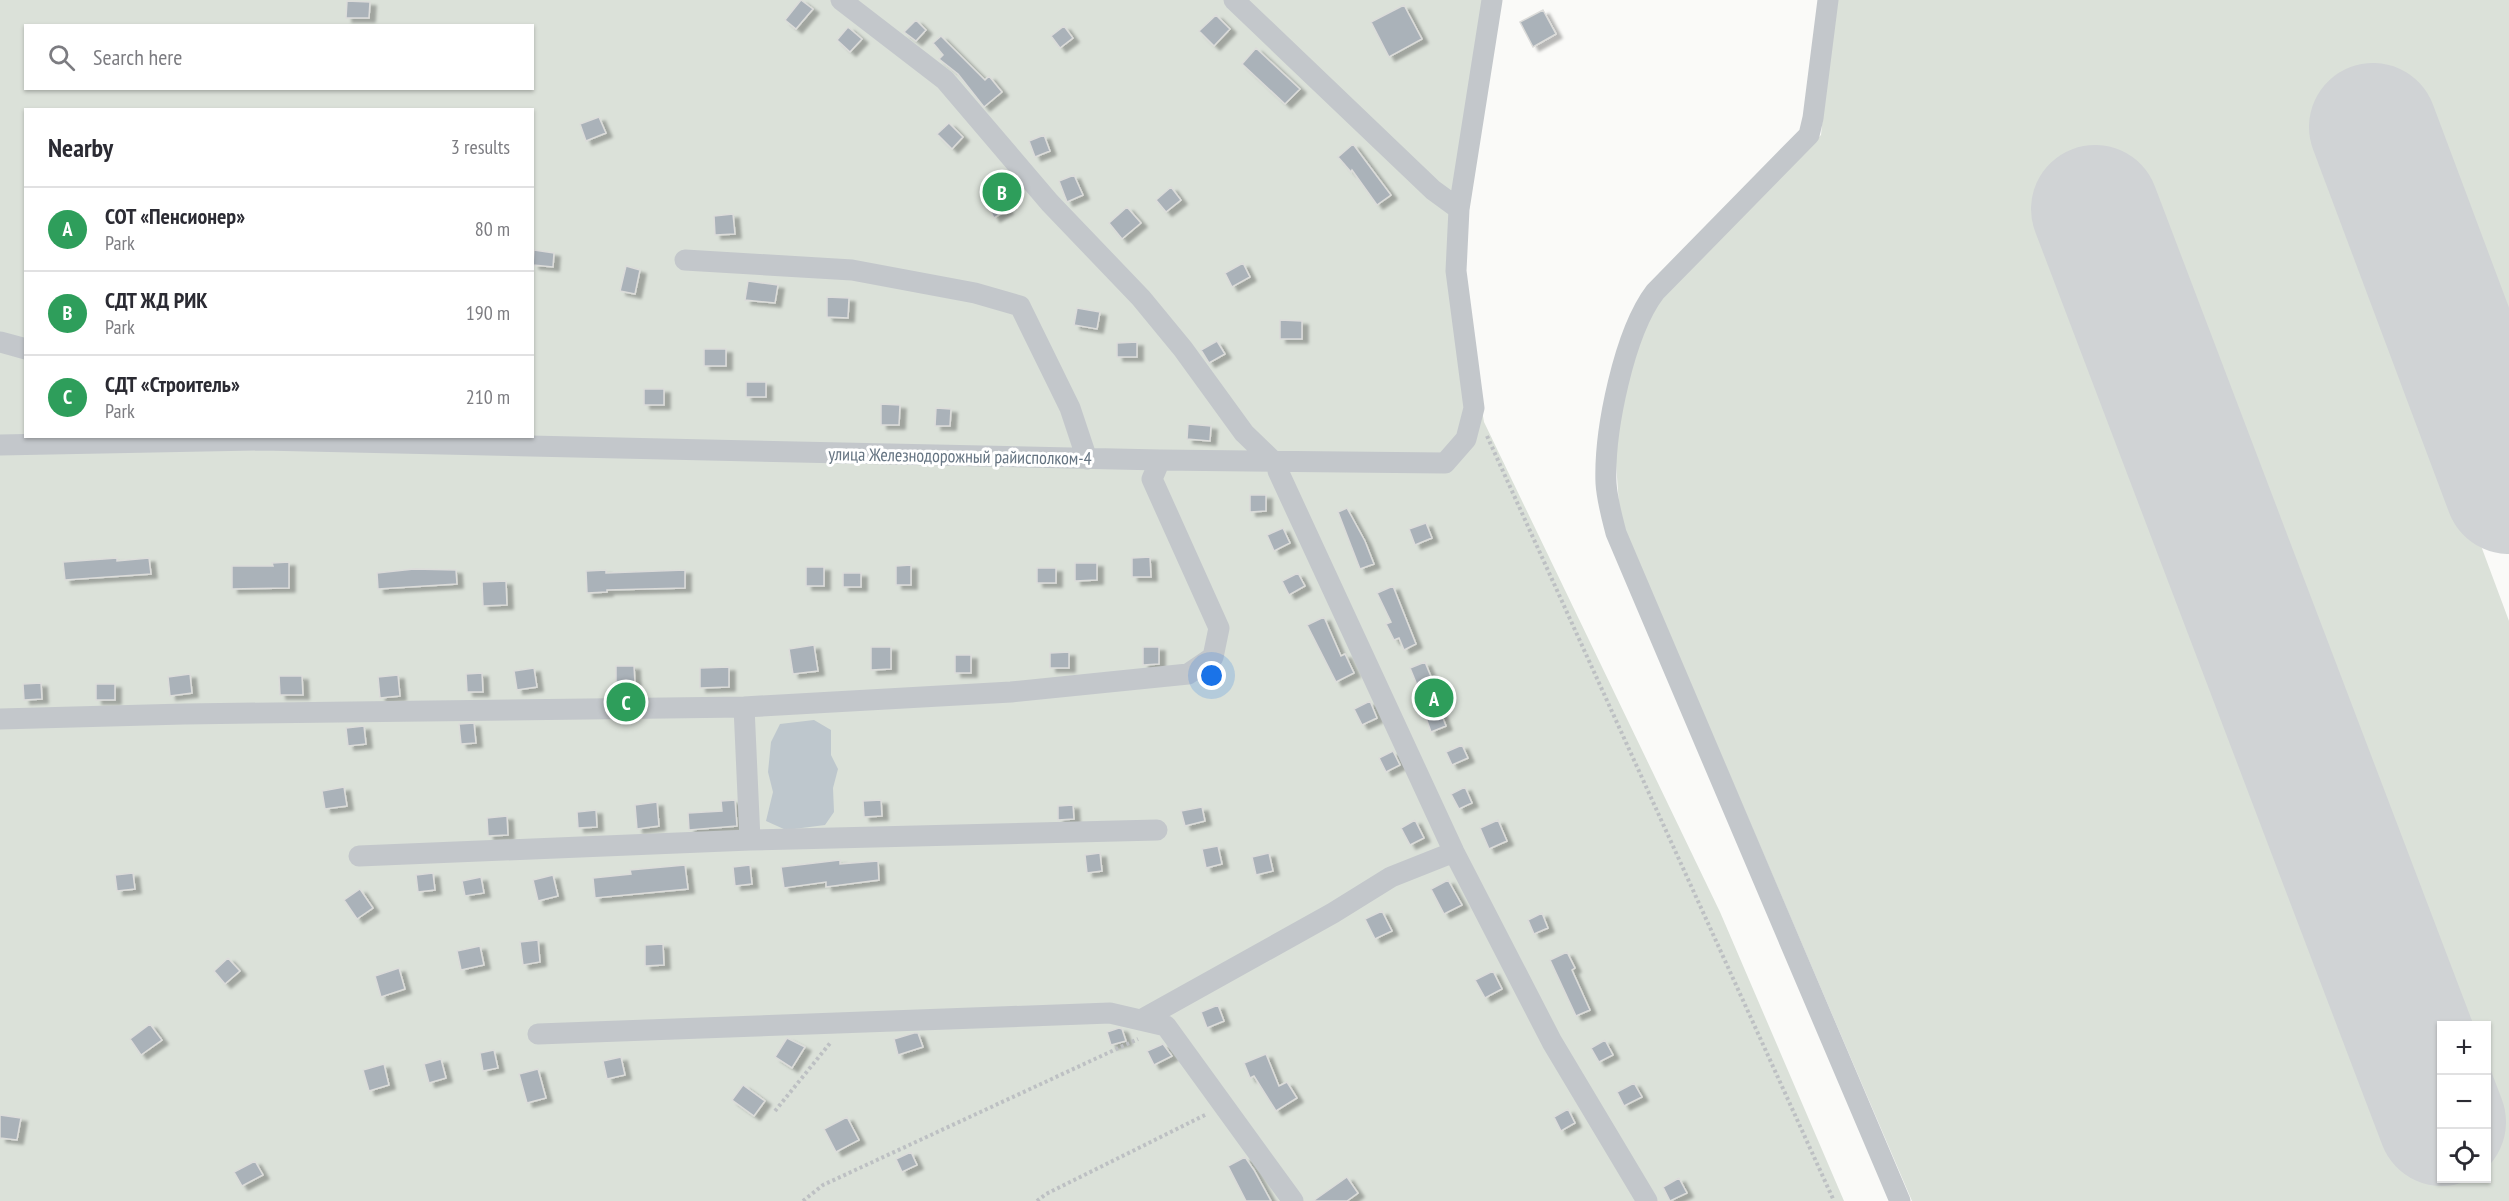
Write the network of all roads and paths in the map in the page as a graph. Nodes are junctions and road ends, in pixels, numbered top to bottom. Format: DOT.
graph roads {
  1 [pos="841,0"];
  2 [pos="1234,0"];
  3 [pos="1492,0"];
  4 [pos="1828,0"];
  5 [pos="1459,208"];
  6 [pos="685,260"];
  7 [pos="0,342"];
  8 [pos="24,348"];
  9 [pos="1474,408"];
  10 [pos="0,445"];
  11 [pos="1088,459"];
  12 [pos="1160,460"];
  13 [pos="1276,466"];
  14 [pos="744,707"];
  15 [pos="0,719"];
  16 [pos="1157,830"];
  17 [pos="750,840"];
  18 [pos="1454,852"];
  19 [pos="359,856"];
  20 [pos="1141,1020"];
  21 [pos="846,1022"];
  22 [pos="1166,1026"];
  23 [pos="538,1034"];
  24 [pos="1223,1105"];
  25 [pos="775,1111"];
  26 [pos="803,1201"];
  27 [pos="1036,1201"];
  28 [pos="1293,1201"];
  29 [pos="1647,1201"];
  30 [pos="1834,1201"];
  31 [pos="1900,1201"];
  1 -- 13 [label="street"];
  2 -- 5 [label="street"];
  3 -- 5 [label="street, улица Железнодорожный райисполком-4"];
  4 -- 31 [label="street"];
  5 -- 9 [label="street, улица Железнодорожный райисполком-4"];
  6 -- 11 [label="street"];
  7 -- 8 [label="street"];
  9 -- 13 [label="street, улица Железнодорожный райисполком-4"];
  9 -- 30 [label="path"];
  10 -- 11 [label="street, улица Железнодорожный райисполком-4"];
  11 -- 12 [label="street, улица Железнодорожный райисполком-4"];
  12 -- 13 [label="street, улица Железнодорожный райисполком-4"];
  12 -- 14 [label="street"];
  13 -- 18 [label="street"];
  14 -- 15 [label="street"];
  14 -- 17 [label="street"];
  16 -- 17 [label="street"];
  17 -- 19 [label="street"];
  18 -- 20 [label="street"];
  18 -- 29 [label="street"];
  20 -- 21 [label="street"];
  20 -- 22 [label="street"];
  21 -- 23 [label="street"];
  21 -- 25 [label="path"];
  22 -- 24 [label="street"];
  22 -- 26 [label="path"];
  24 -- 27 [label="path"];
  24 -- 28 [label="street"];
}
